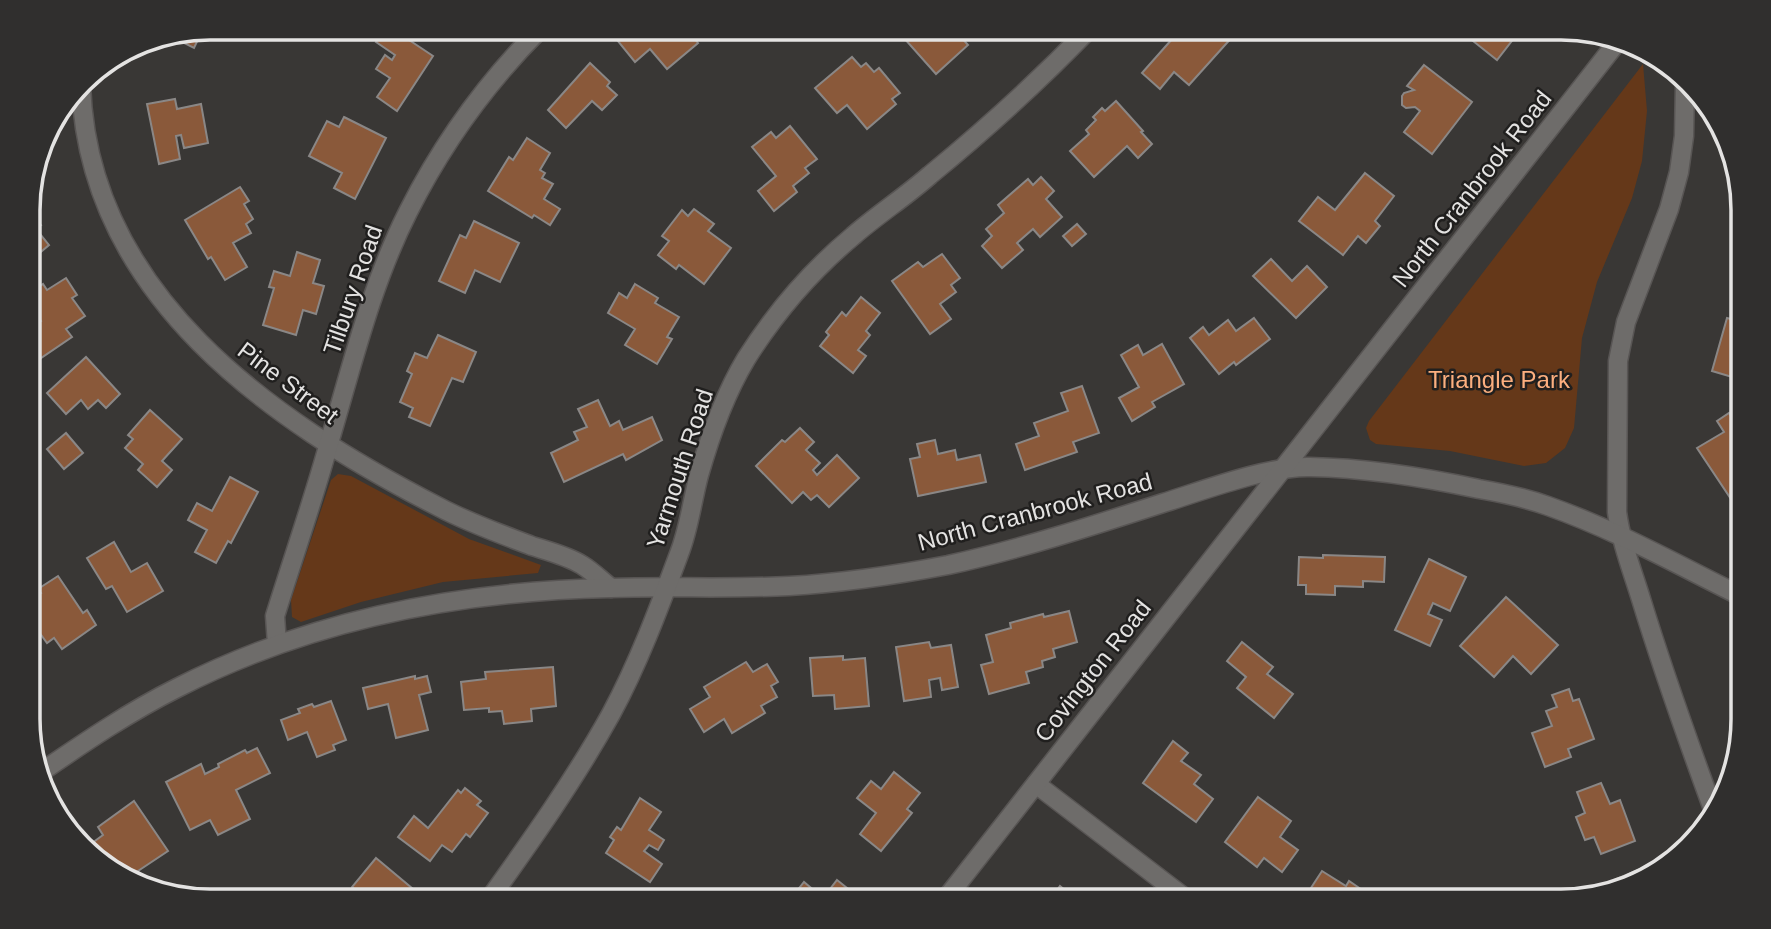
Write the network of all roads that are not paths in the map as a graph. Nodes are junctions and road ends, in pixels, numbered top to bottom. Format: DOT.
graph roads {
  1 [pos="1077,40"];
  2 [pos="529,41"];
  3 [pos="1612,48"];
  4 [pos="1685,94"];
  5 [pos="82,99"];
  6 [pos="329,444"];
  7 [pos="1280,470"];
  8 [pos="1620,535"];
  9 [pos="666,587"];
  10 [pos="611,588"];
  11 [pos="1731,591"];
  12 [pos="277,645"];
  13 [pos="48,767"];
  14 [pos="1036,784"];
  15 [pos="1710,800"];
  16 [pos="954,888"];
  17 [pos="1172,888"];
  18 [pos="497,889"];
  1 -- 9 [label="street, Yarmouth Road"];
  2 -- 6 [label="street, Tilbury Road"];
  3 -- 7 [label="street, North Cranbrook Road"];
  4 -- 8 [label="street"];
  5 -- 6 [label="street, Pine Street"];
  6 -- 10 [label="street, Pine Street"];
  6 -- 12 [label="street, Tilbury Road"];
  7 -- 8 [label="street"];
  7 -- 9 [label="street, North Cranbrook Road"];
  7 -- 14 [label="street, Covington Road"];
  8 -- 11 [label="street"];
  8 -- 15 [label="street"];
  9 -- 10 [label="street, North Cranbrook Road"];
  9 -- 18 [label="street, Yarmouth Road"];
  10 -- 12 [label="street, North Cranbrook Road"];
  12 -- 13 [label="street, North Cranbrook Road"];
  14 -- 16 [label="street, Covington Road"];
  14 -- 17 [label="street"];
}
